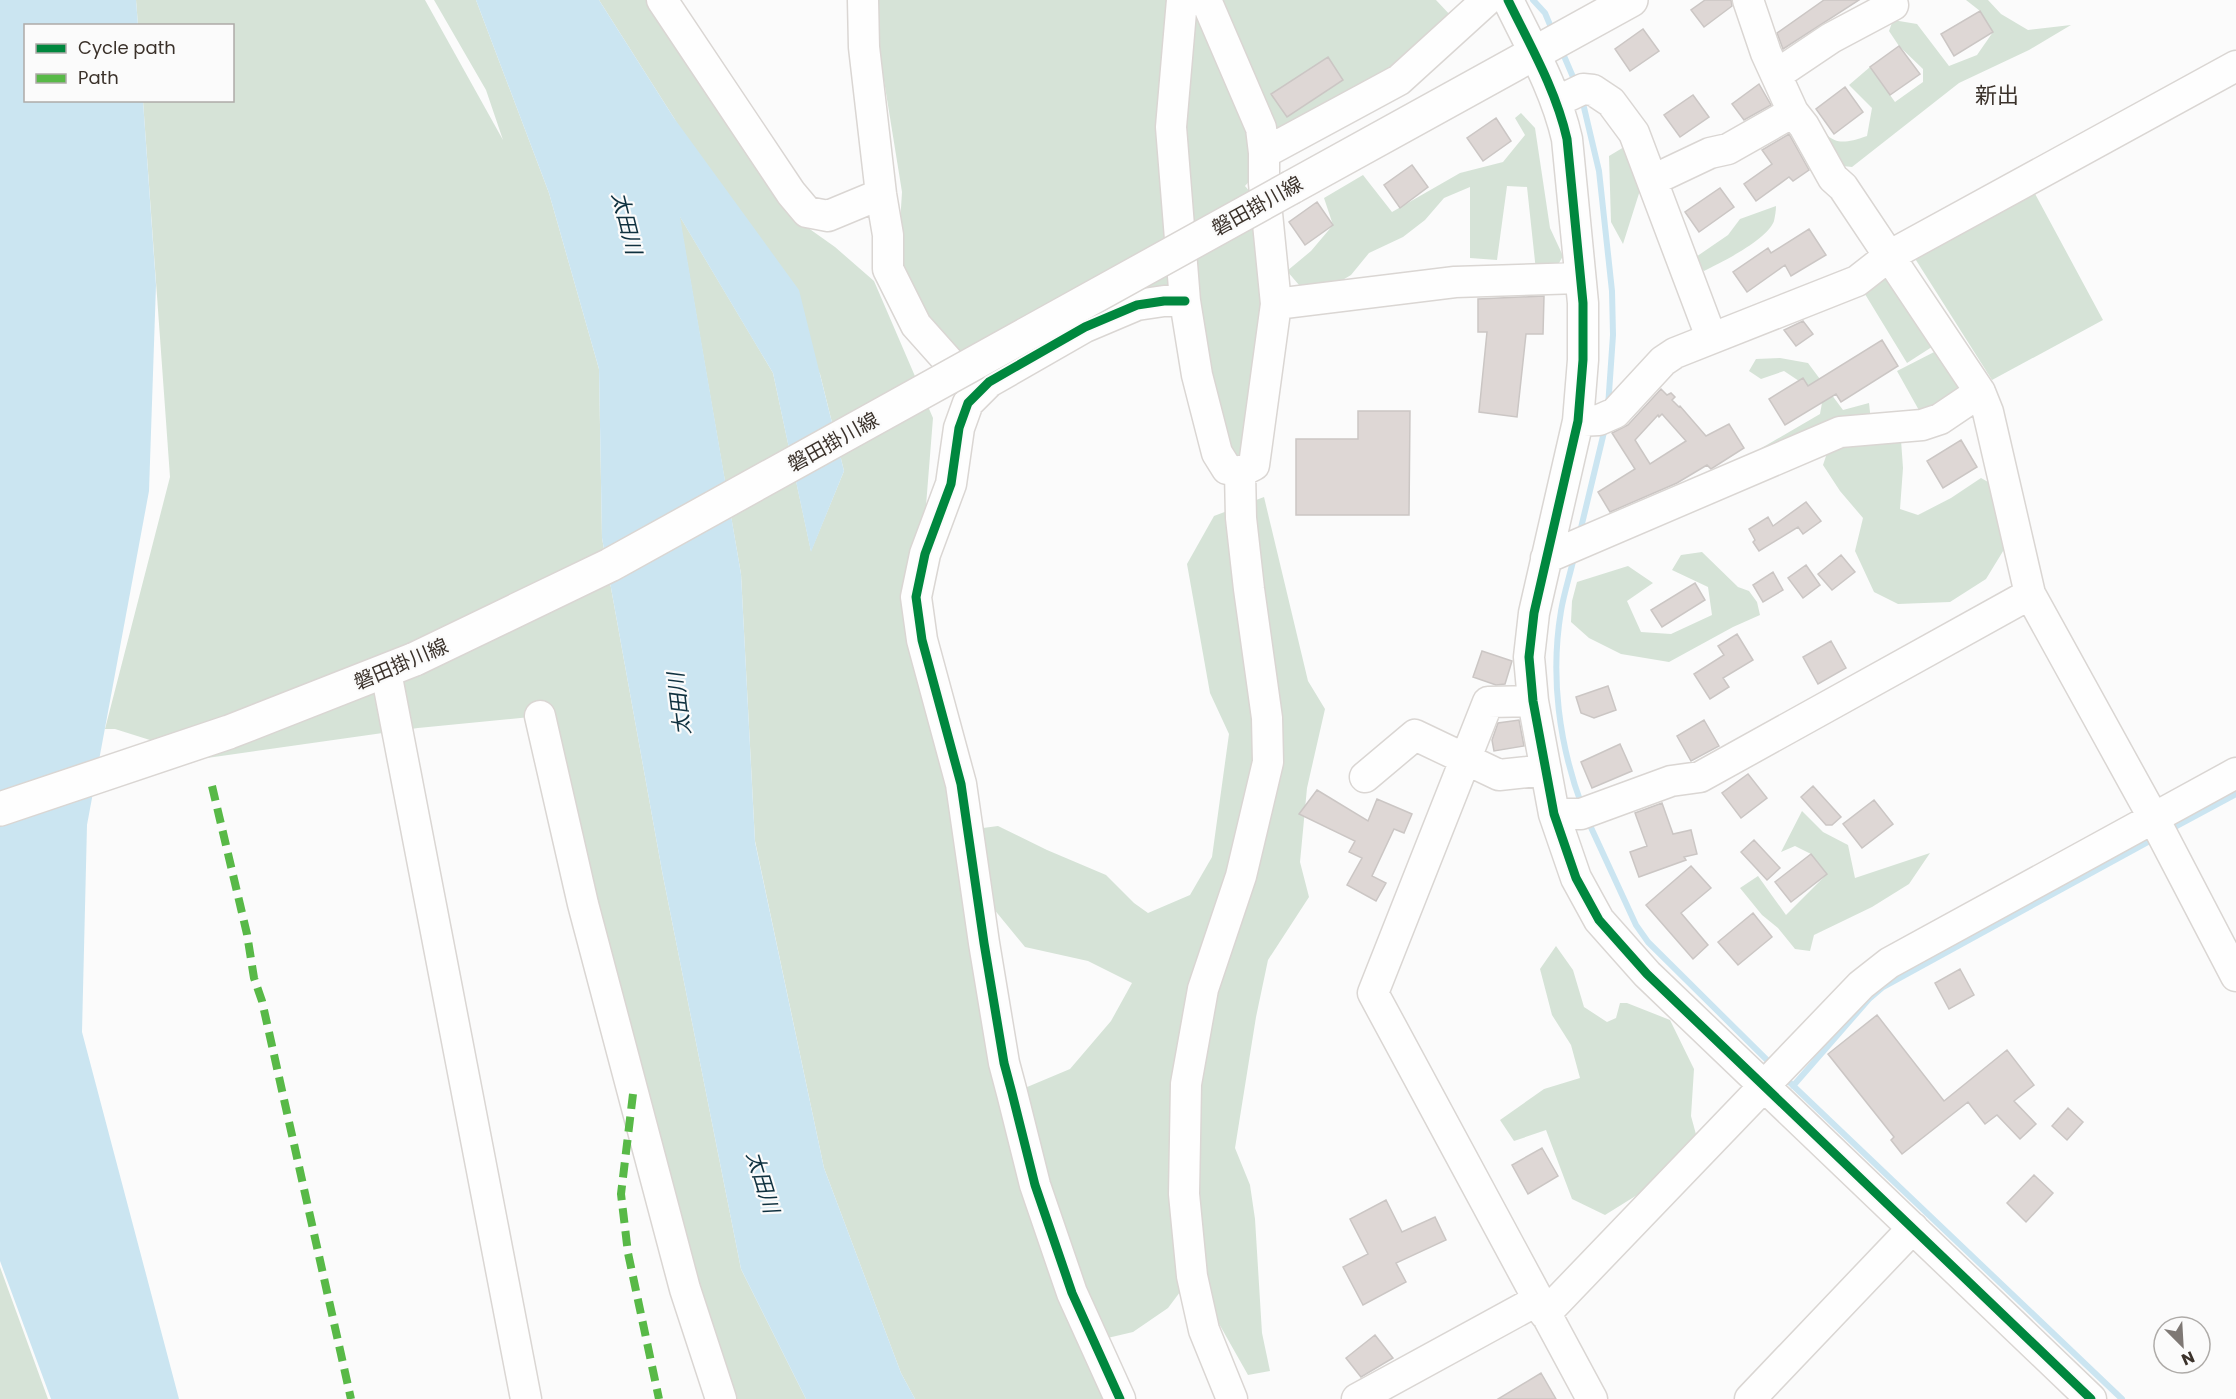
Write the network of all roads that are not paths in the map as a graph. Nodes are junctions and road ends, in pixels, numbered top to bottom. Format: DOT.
graph roads {
  1 [pos="662,0"];
  2 [pos="863,0"];
  3 [pos="1182,0"];
  4 [pos="1206,0"];
  5 [pos="1487,0"];
  6 [pos="1508,0"];
  7 [pos="1631,0"];
  8 [pos="1748,0"];
  9 [pos="1891,0"];
  10 [pos="1534,53"];
  11 [pos="2236,66"];
  12 [pos="1776,75"];
  13 [pos="1556,102"];
  14 [pos="1793,112"];
  15 [pos="1264,153"];
  16 [pos="1653,180"];
  17 [pos="881,194"];
  18 [pos="1889,256"];
  19 [pos="1580,278"];
  20 [pos="1185,302"];
  21 [pos="1276,304"];
  22 [pos="1711,337"];
  23 [pos="1980,392"];
  24 [pos="977,394"];
  25 [pos="1578,421"];
  26 [pos="1240,472"];
  27 [pos="1546,558"];
  28 [pos="2030,594"];
  29 [pos="388,670"];
  30 [pos="1533,700"];
  31 [pos="540,716"];
  32 [pos="1465,758"];
  33 [pos="1546,770"];
  34 [pos="2236,772"];
  35 [pos="1365,777"];
  36 [pos="0,809"];
  37 [pos="1554,814"];
  38 [pos="2152,818"];
  39 [pos="2236,976"];
  40 [pos="1763,1085"];
  41 [pos="1913,1228"];
  42 [pos="1541,1307"];
  43 [pos="1587,1397"];
  44 [pos="525,1399"];
  45 [pos="721,1399"];
  46 [pos="1120,1399"];
  47 [pos="1232,1399"];
  48 [pos="1357,1399"];
  49 [pos="1750,1399"];
  50 [pos="2091,1399"];
  1 -- 17 [label="street"];
  2 -- 17 [label="street"];
  3 -- 20 [label="street"];
  4 -- 15 [label="street"];
  5 -- 15 [label="street"];
  6 -- 10 [label="street"];
  7 -- 10 [label="main road, 磐田掛川線"];
  8 -- 12 [label="street"];
  9 -- 12 [label="street"];
  10 -- 13 [label="street"];
  10 -- 29 [label="main road, 磐田掛川線, bridge"];
  11 -- 18 [label="street"];
  12 -- 14 [label="street"];
  13 -- 16 [label="street"];
  13 -- 19 [label="street"];
  14 -- 16 [label="street"];
  14 -- 18 [label="street"];
  15 -- 21 [label="street"];
  16 -- 22 [label="street"];
  17 -- 24 [label="street"];
  18 -- 22 [label="street"];
  18 -- 23 [label="street"];
  19 -- 21 [label="street"];
  19 -- 25 [label="street"];
  20 -- 24 [label="street"];
  20 -- 26 [label="street"];
  21 -- 26 [label="street"];
  22 -- 25 [label="street"];
  23 -- 27 [label="street"];
  23 -- 28 [label="street"];
  24 -- 46 [label="street"];
  25 -- 27 [label="street"];
  26 -- 47 [label="street"];
  27 -- 30 [label="street"];
  28 -- 37 [label="street"];
  28 -- 38 [label="street"];
  29 -- 36 [label="main road, 磐田掛川線"];
  29 -- 44 [label="street"];
  30 -- 32 [label="street"];
  30 -- 33 [label="street"];
  31 -- 45 [label="street"];
  32 -- 33 [label="street"];
  32 -- 35 [label="street"];
  32 -- 42 [label="street"];
  33 -- 37 [label="street"];
  34 -- 38 [label="street"];
  37 -- 40 [label="street"];
  38 -- 39 [label="street"];
  38 -- 40 [label="street"];
  40 -- 41 [label="street"];
  40 -- 42 [label="street"];
  41 -- 49 [label="street"];
  41 -- 50 [label="street"];
  42 -- 43 [label="street"];
  42 -- 48 [label="street"];
}
